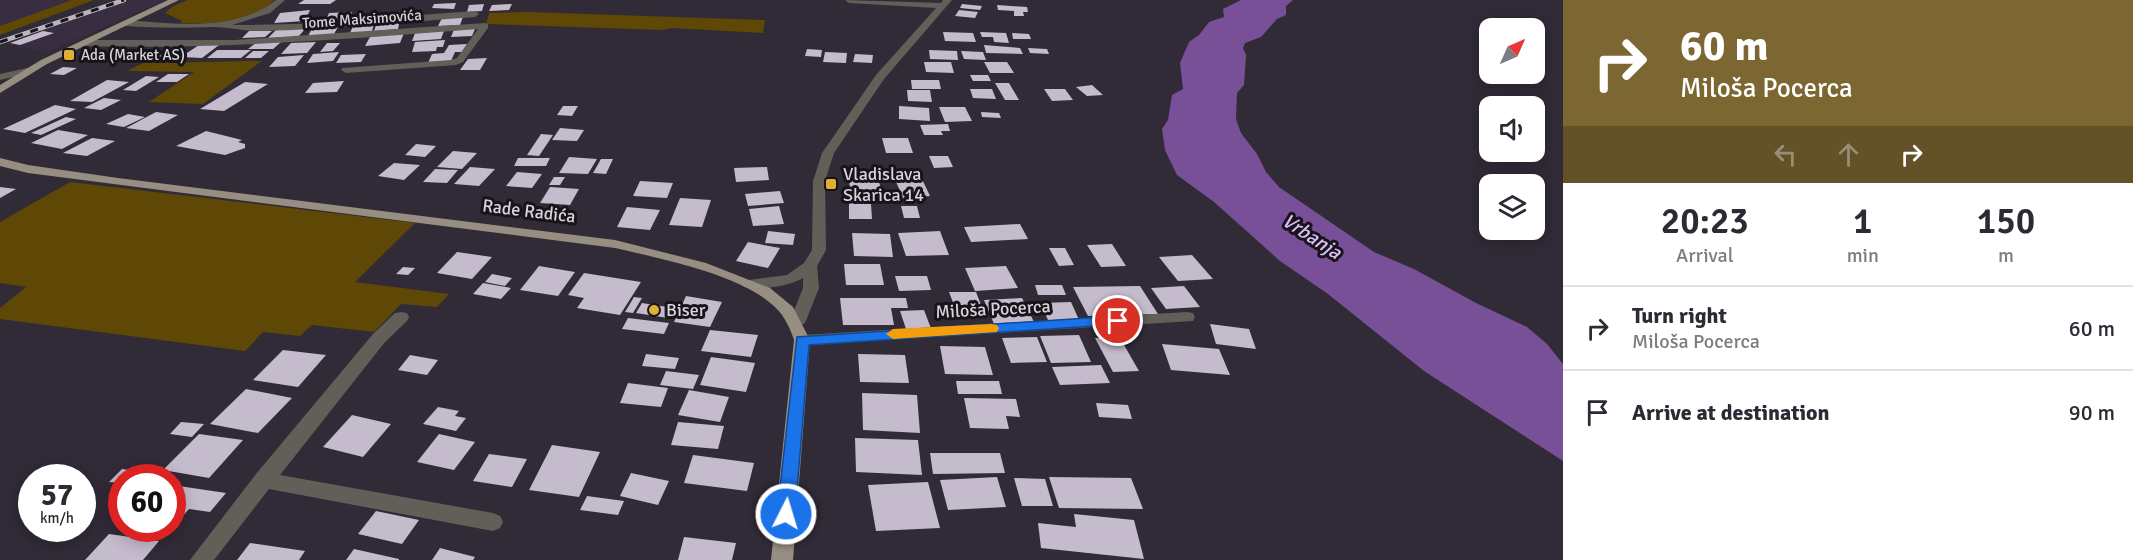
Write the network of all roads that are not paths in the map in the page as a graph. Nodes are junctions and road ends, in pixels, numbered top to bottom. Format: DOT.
graph roads {
  1 [pos="175,0"];
  2 [pos="281,0"];
  3 [pos="849,0"];
  4 [pos="946,3"];
  5 [pos="474,14"];
  6 [pos="126,23"];
  7 [pos="217,25"];
  8 [pos="84,43"];
  9 [pos="346,70"];
  10 [pos="27,71"];
  11 [pos="0,77"];
  12 [pos="0,90"];
  13 [pos="0,162"];
  14 [pos="810,266"];
  15 [pos="749,285"];
  16 [pos="401,317"];
  17 [pos="1187,317"];
  18 [pos="800,332"];
  19 [pos="263,480"];
  20 [pos="493,522"];
  21 [pos="201,560"];
  22 [pos="782,560"];
  1 -- 6 [label="main road"];
  2 -- 7 [label="street"];
  3 -- 4 [label="street"];
  4 -- 14 [label="street"];
  5 -- 7 [label="street"];
  6 -- 7 [label="street"];
  6 -- 8 [label="main road"];
  8 -- 9 [label="street, Tome Maksimovića"];
  8 -- 10 [label="main road"];
  10 -- 11 [label="street"];
  10 -- 12 [label="main road"];
  13 -- 15 [label="main road, Rade Radića"];
  14 -- 15 [label="street"];
  14 -- 18 [label="street"];
  15 -- 18 [label="main road, Rade Radića"];
  16 -- 19 [label="street"];
  17 -- 18 [label="street, Miloša Pocerca"];
  18 -- 22 [label="main road"];
  19 -- 20 [label="street"];
  19 -- 21 [label="street"];
}
